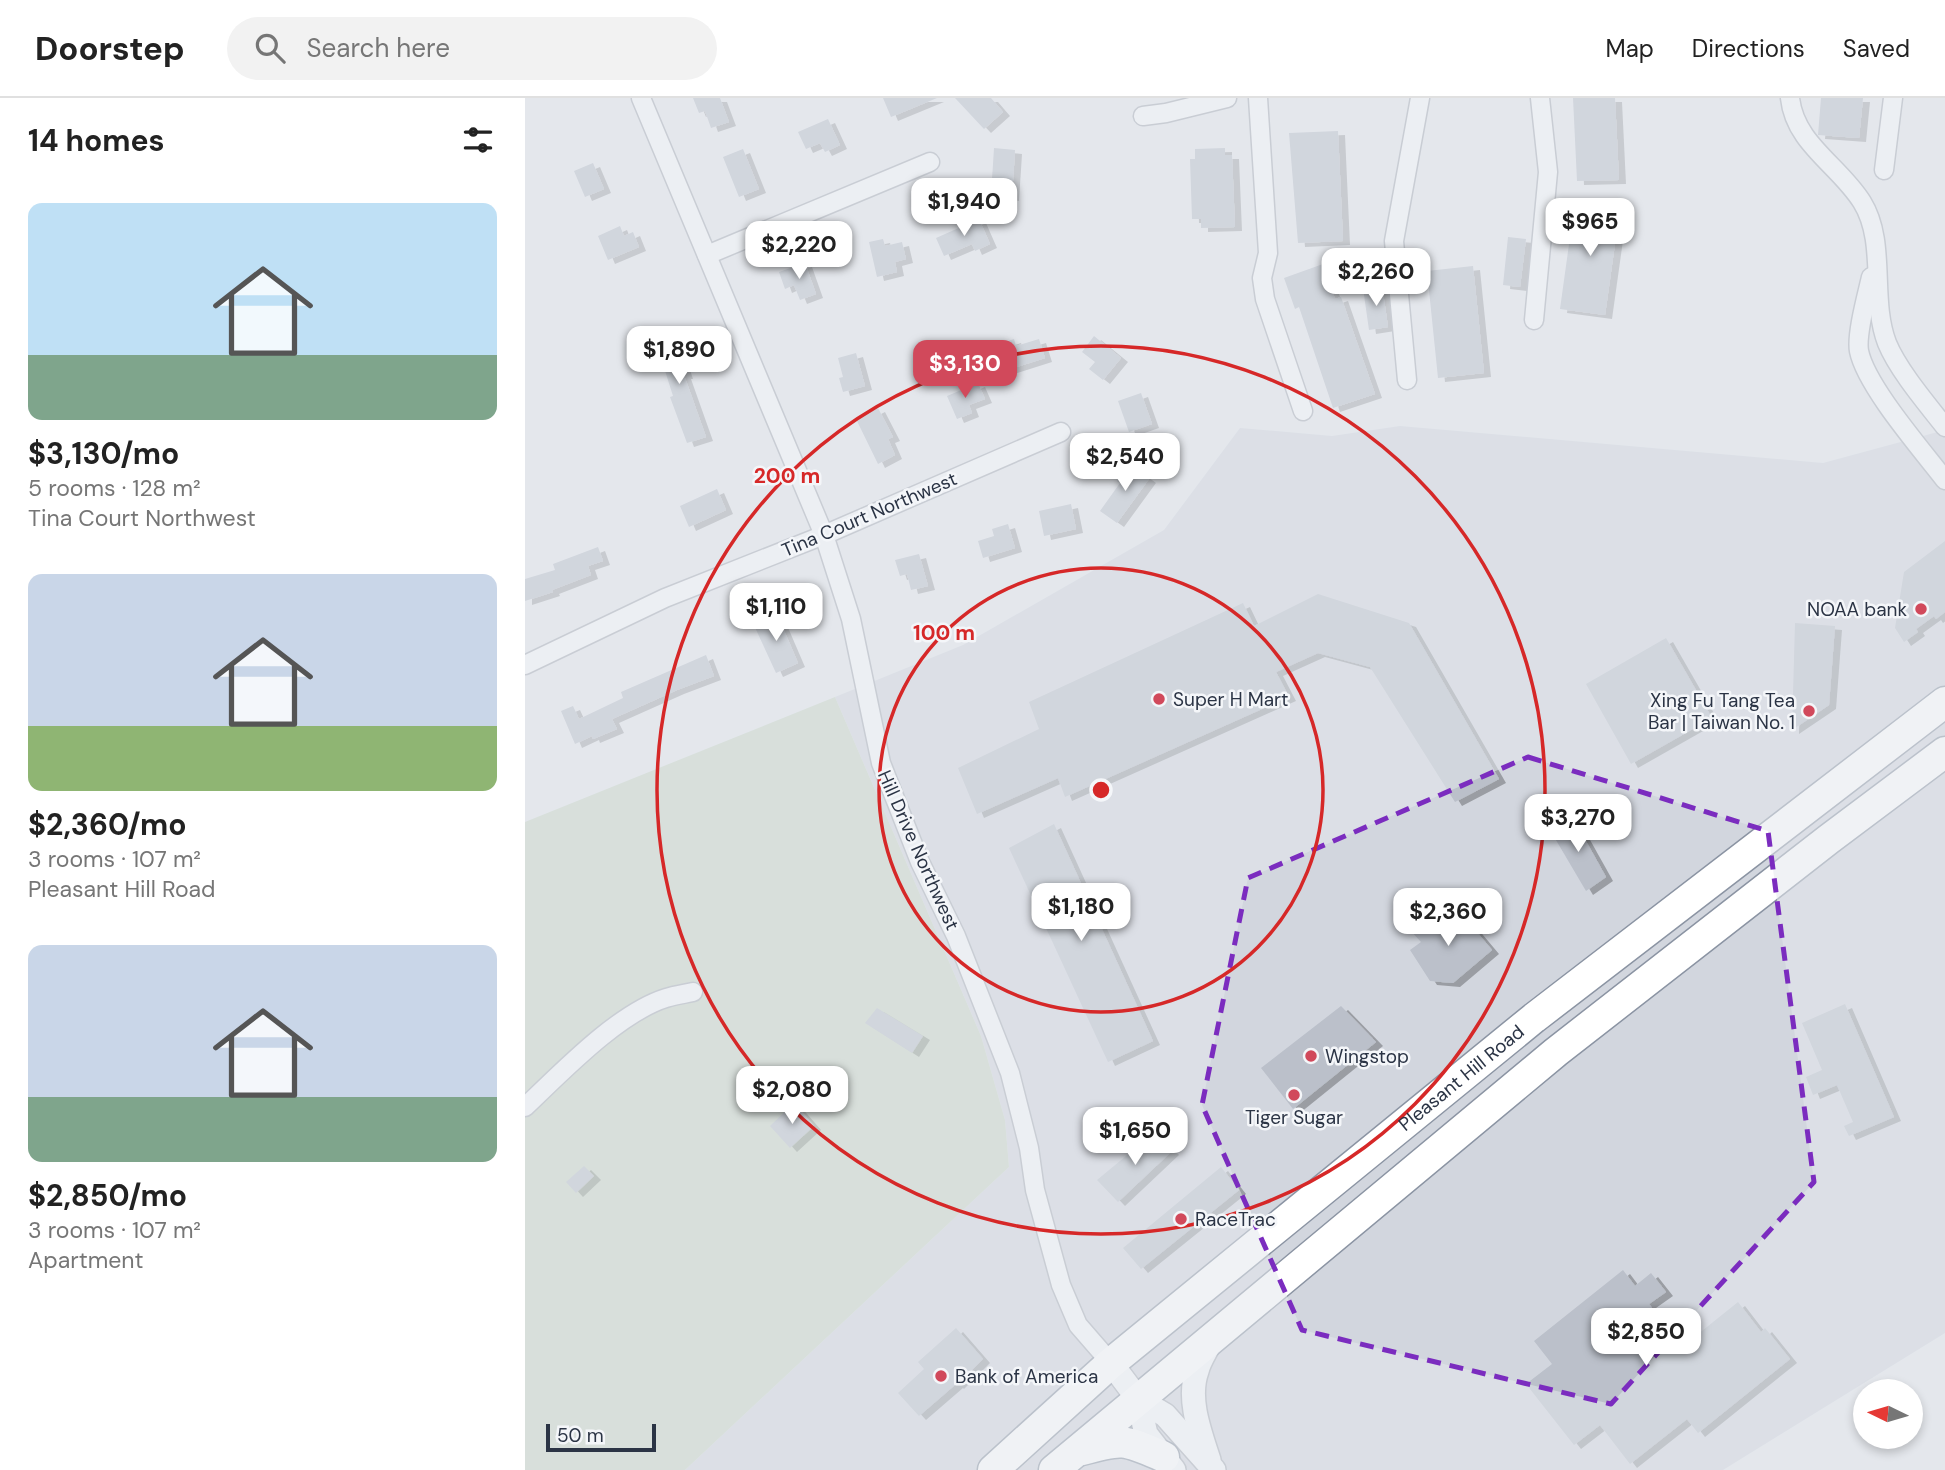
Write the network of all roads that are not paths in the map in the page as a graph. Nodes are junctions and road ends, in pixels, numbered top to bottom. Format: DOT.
graph roads {
  1 [pos="641,98"];
  2 [pos="1227,98"];
  3 [pos="1258,98"];
  4 [pos="1420,98"];
  5 [pos="1540,98"];
  6 [pos="1790,98"];
  7 [pos="1893,98"];
  8 [pos="1143,116"];
  9 [pos="930,162"];
  10 [pos="1884,170"];
  11 [pos="707,255"];
  12 [pos="1875,259"];
  13 [pos="1534,320"];
  14 [pos="1407,380"];
  15 [pos="1303,411"];
  16 [pos="1945,427"];
  17 [pos="1061,432"];
  18 [pos="1945,480"];
  19 [pos="824,535"];
  20 [pos="525,665"];
  21 [pos="1945,702"];
  22 [pos="1945,752"];
  23 [pos="693,992"];
  24 [pos="525,1107"];
  25 [pos="1212,1337"];
  26 [pos="1111,1363"];
  27 [pos="1138,1399"];
  28 [pos="1065,1461"];
  29 [pos="1169,1463"];
  30 [pos="1212,1468"];
  31 [pos="993,1470"];
  1 -- 11 [label="street, Hill Drive Northwest"];
  2 -- 8 [label="street"];
  3 -- 15 [label="street"];
  4 -- 14 [label="street"];
  5 -- 13 [label="street"];
  6 -- 12 [label="street"];
  7 -- 10 [label="street"];
  9 -- 11 [label="street"];
  11 -- 19 [label="street, Hill Drive Northwest"];
  12 -- 16 [label="street"];
  12 -- 18 [label="street"];
  17 -- 19 [label="street, Tina Court Northwest"];
  19 -- 20 [label="street, Tina Court Northwest"];
  19 -- 26 [label="street, Hill Drive Northwest"];
  21 -- 26 [label="highway, Pleasant Hill Road"];
  22 -- 25 [label="highway, Pleasant Hill Road"];
  23 -- 24 [label="street"];
  25 -- 27 [label="highway, Pleasant Hill Road"];
  25 -- 30 [label="street"];
  26 -- 27 [label="street"];
  26 -- 31 [label="highway, Pleasant Hill Road"];
  27 -- 28 [label="highway, Pleasant Hill Road"];
  27 -- 29 [label="street"];
  27 -- 30 [label="street"];
  28 -- 29 [label="highway"];
}
